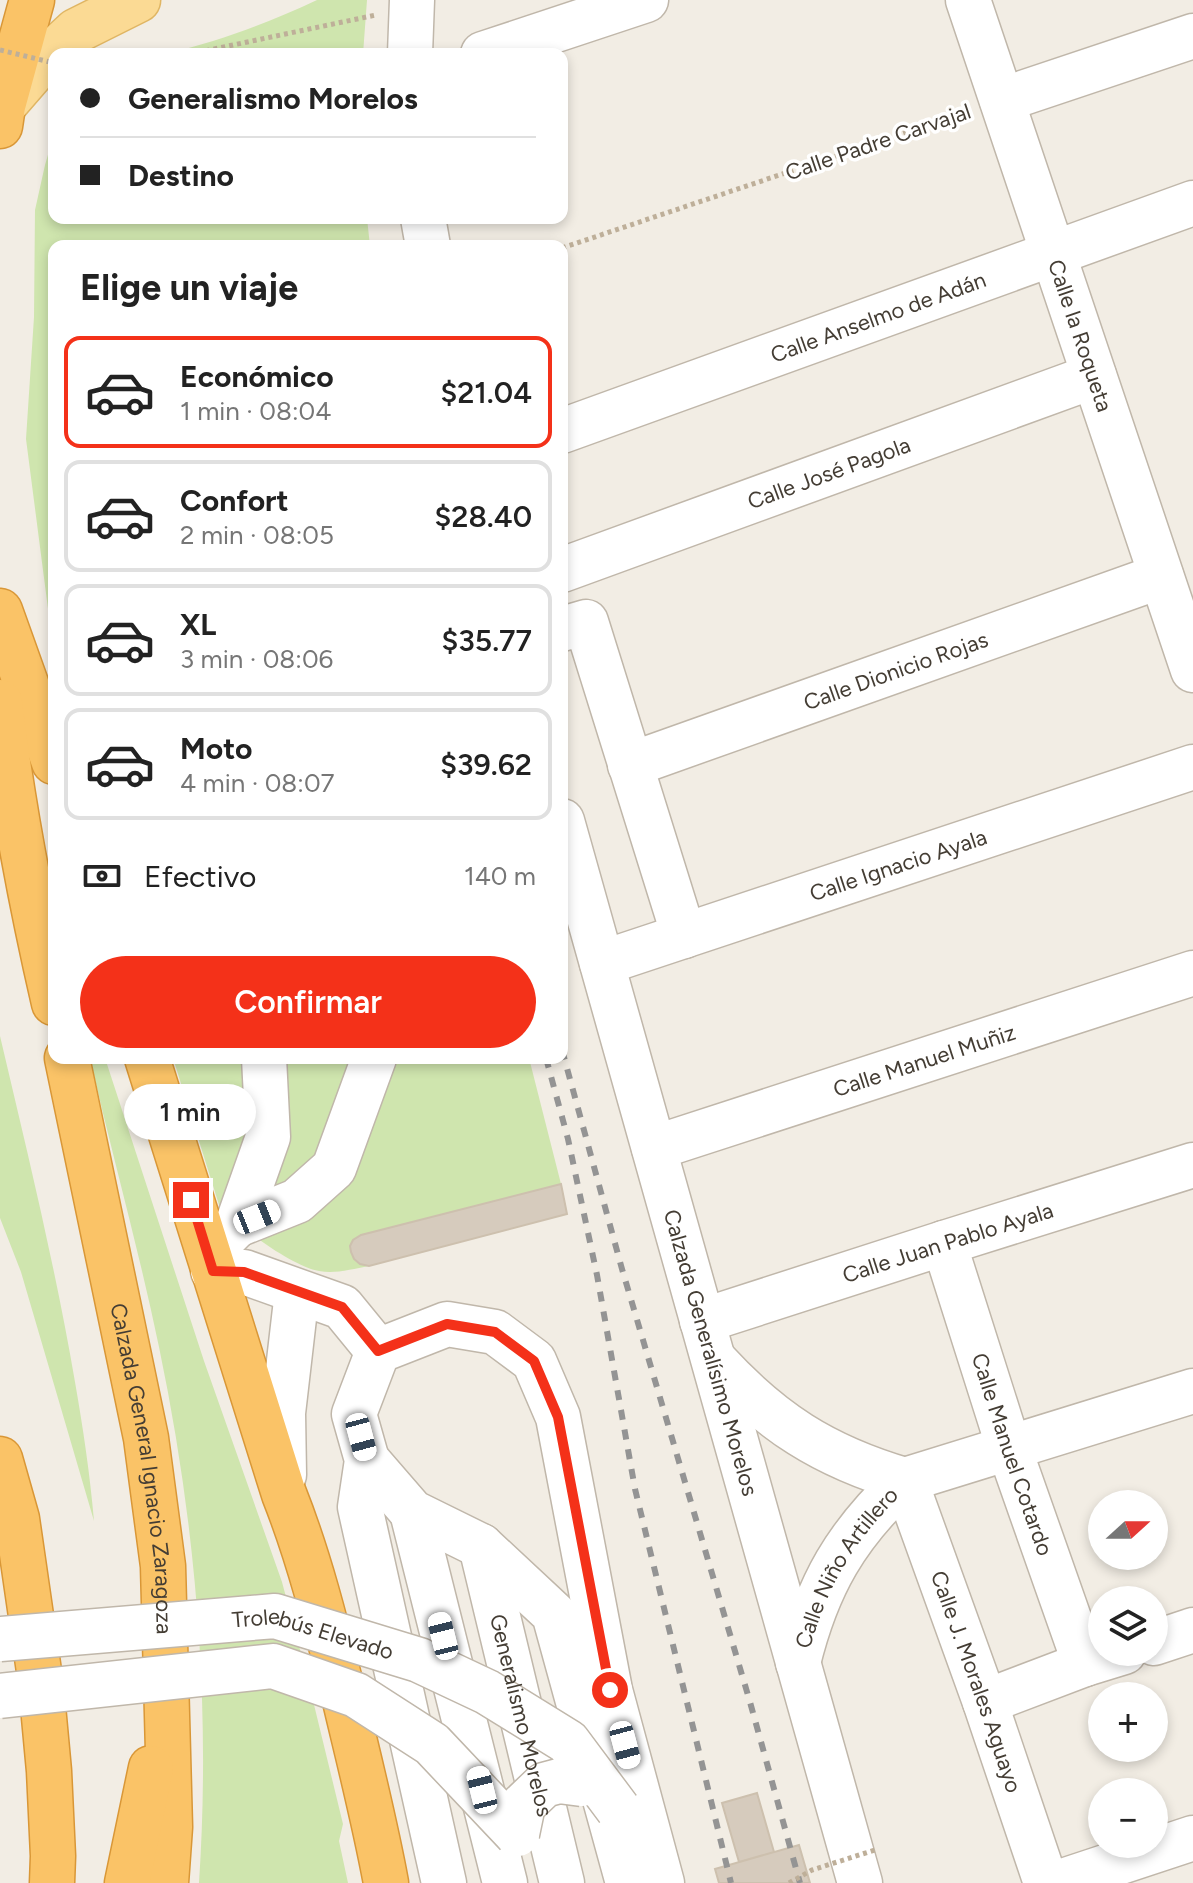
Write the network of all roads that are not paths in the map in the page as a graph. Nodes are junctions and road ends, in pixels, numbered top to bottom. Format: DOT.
graph roads {
  1 [pos="32,0"];
  2 [pos="138,0"];
  3 [pos="646,0"];
  4 [pos="968,0"];
  5 [pos="395,6"];
  6 [pos="1193,36"];
  7 [pos="58,48"];
  8 [pos="408,48"];
  9 [pos="501,48"];
  10 [pos="48,57"];
  11 [pos="1002,100"];
  12 [pos="2,116"];
  13 [pos="1193,203"];
  14 [pos="1052,252"];
  15 [pos="1094,376"];
  16 [pos="568,429"];
  17 [pos="568,568"];
  18 [pos="1161,576"];
  19 [pos="0,611"];
  20 [pos="568,627"];
  21 [pos="1193,670"];
  22 [pos="0,702"];
  23 [pos="48,745"];
  24 [pos="630,765"];
  25 [pos="1193,767"];
  26 [pos="568,842"];
  27 [pos="684,936"];
  28 [pos="602,963"];
  29 [pos="1193,973"];
  30 [pos="48,977"];
  31 [pos="68,1064"];
  32 [pos="149,1064"];
  33 [pos="264,1064"];
  34 [pos="372,1064"];
  35 [pos="654,1148"];
  36 [pos="1193,1165"];
  37 [pos="944,1243"];
  38 [pos="219,1250"];
  39 [pos="297,1292"];
  40 [pos="707,1340"];
  41 [pos="378,1351"];
  42 [pos="1193,1391"];
  43 [pos="1009,1448"];
  44 [pos="0,1459"];
  45 [pos="367,1460"];
  46 [pos="905,1480"];
  47 [pos="284,1494"];
  48 [pos="412,1512"];
  49 [pos="481,1546"];
  50 [pos="1088,1623"];
  51 [pos="1193,1630"];
  52 [pos="1168,1638"];
  53 [pos="0,1639"];
  54 [pos="798,1663"];
  55 [pos="1088,1664"];
  56 [pos="168,1691"];
  57 [pos="0,1696"];
  58 [pos="985,1702"];
  59 [pos="618,1809"];
  60 [pos="517,1834"];
  61 [pos="1193,1838"];
  62 [pos="869,1866"];
  63 [pos="52,1883"];
  64 [pos="127,1883"];
  65 [pos="166,1883"];
  66 [pos="386,1883"];
  67 [pos="444,1883"];
  68 [pos="505,1883"];
  69 [pos="541,1883"];
  70 [pos="562,1883"];
  71 [pos="628,1883"];
  72 [pos="639,1883"];
  73 [pos="662,1883"];
  74 [pos="1046,1883"];
  75 [pos="1057,1883"];
  1 -- 12 [label="highway"];
  2 -- 7 [label="main road"];
  3 -- 9 [label="street"];
  4 -- 11 [label="street, Calle la Roqueta"];
  5 -- 8 [label="street"];
  6 -- 11 [label="street"];
  10 -- 12 [label="main road"];
  11 -- 14 [label="street, Calle la Roqueta"];
  13 -- 14 [label="street, Calle Anselmo de Adán"];
  14 -- 15 [label="street, Calle la Roqueta"];
  14 -- 16 [label="street, Calle Anselmo de Adán"];
  15 -- 17 [label="street, Calle José Pagola"];
  15 -- 18 [label="street, Calle la Roqueta"];
  18 -- 21 [label="street, Calle la Roqueta"];
  18 -- 24 [label="street, Calle Dionicio Rojas"];
  19 -- 23 [label="highway"];
  20 -- 24 [label="street"];
  22 -- 30 [label="highway"];
  24 -- 27 [label="street"];
  25 -- 27 [label="street, Calle Ignacio Ayala"];
  26 -- 28 [label="street, Calzada Generalísimo Morelos"];
  27 -- 28 [label="street, Calle Ignacio Ayala"];
  28 -- 35 [label="street, Calzada Generalísimo Morelos"];
  29 -- 35 [label="street, Calle Manuel Muñiz"];
  31 -- 56 [label="highway, Calzada General Ignacio Zaragoza"];
  32 -- 38 [label="highway"];
  33 -- 38 [label="street"];
  34 -- 38 [label="street"];
  35 -- 40 [label="street, Calzada Generalísimo Morelos"];
  36 -- 37 [label="street, Calle Juan Pablo Ayala"];
  37 -- 40 [label="street, Calle Juan Pablo Ayala"];
  37 -- 43 [label="street, Calle Manuel Cotardo"];
  38 -- 39 [label="street"];
  38 -- 47 [label="highway"];
  39 -- 41 [label="street"];
  39 -- 47 [label="street"];
  40 -- 46 [label="street, Calle Niño Artillero"];
  40 -- 54 [label="street, Calzada Generalísimo Morelos"];
  41 -- 45 [label="street, Generalismo Morelos"];
  41 -- 73 [label="street"];
  42 -- 43 [label="street, Calle Niño Artillero"];
  43 -- 46 [label="street, Calle Niño Artillero"];
  43 -- 50 [label="street, Calle Manuel Cotardo"];
  44 -- 63 [label="highway"];
  45 -- 48 [label="street, Generalismo Morelos"];
  45 -- 67 [label="street, Generalismo Morelos"];
  46 -- 54 [label="street, Calle Niño Artillero"];
  46 -- 58 [label="street, Calle J. Morales Aguayo"];
  47 -- 66 [label="highway"];
  48 -- 49 [label="street, Generalismo Morelos"];
  48 -- 68 [label="street, Generalismo Morelos"];
  49 -- 70 [label="street, Generalismo Morelos"];
  49 -- 71 [label="street, Generalismo Morelos"];
  51 -- 52 [label="street"];
  53 -- 59 [label="street, Trolebús Elevado, bridge"];
  54 -- 62 [label="street, Calzada Generalísimo Morelos"];
  55 -- 58 [label="street"];
  56 -- 64 [label="highway"];
  56 -- 65 [label="highway, Calzada General Ignacio Zaragoza"];
  57 -- 60 [label="street, Trolebús Elevado, bridge"];
  58 -- 74 [label="street, Calle J. Morales Aguayo"];
  59 -- 60 [label="street, bridge"];
  59 -- 72 [label="street"];
  60 -- 69 [label="street, Trolebús Elevado"];
  61 -- 75 [label="street"];
}
